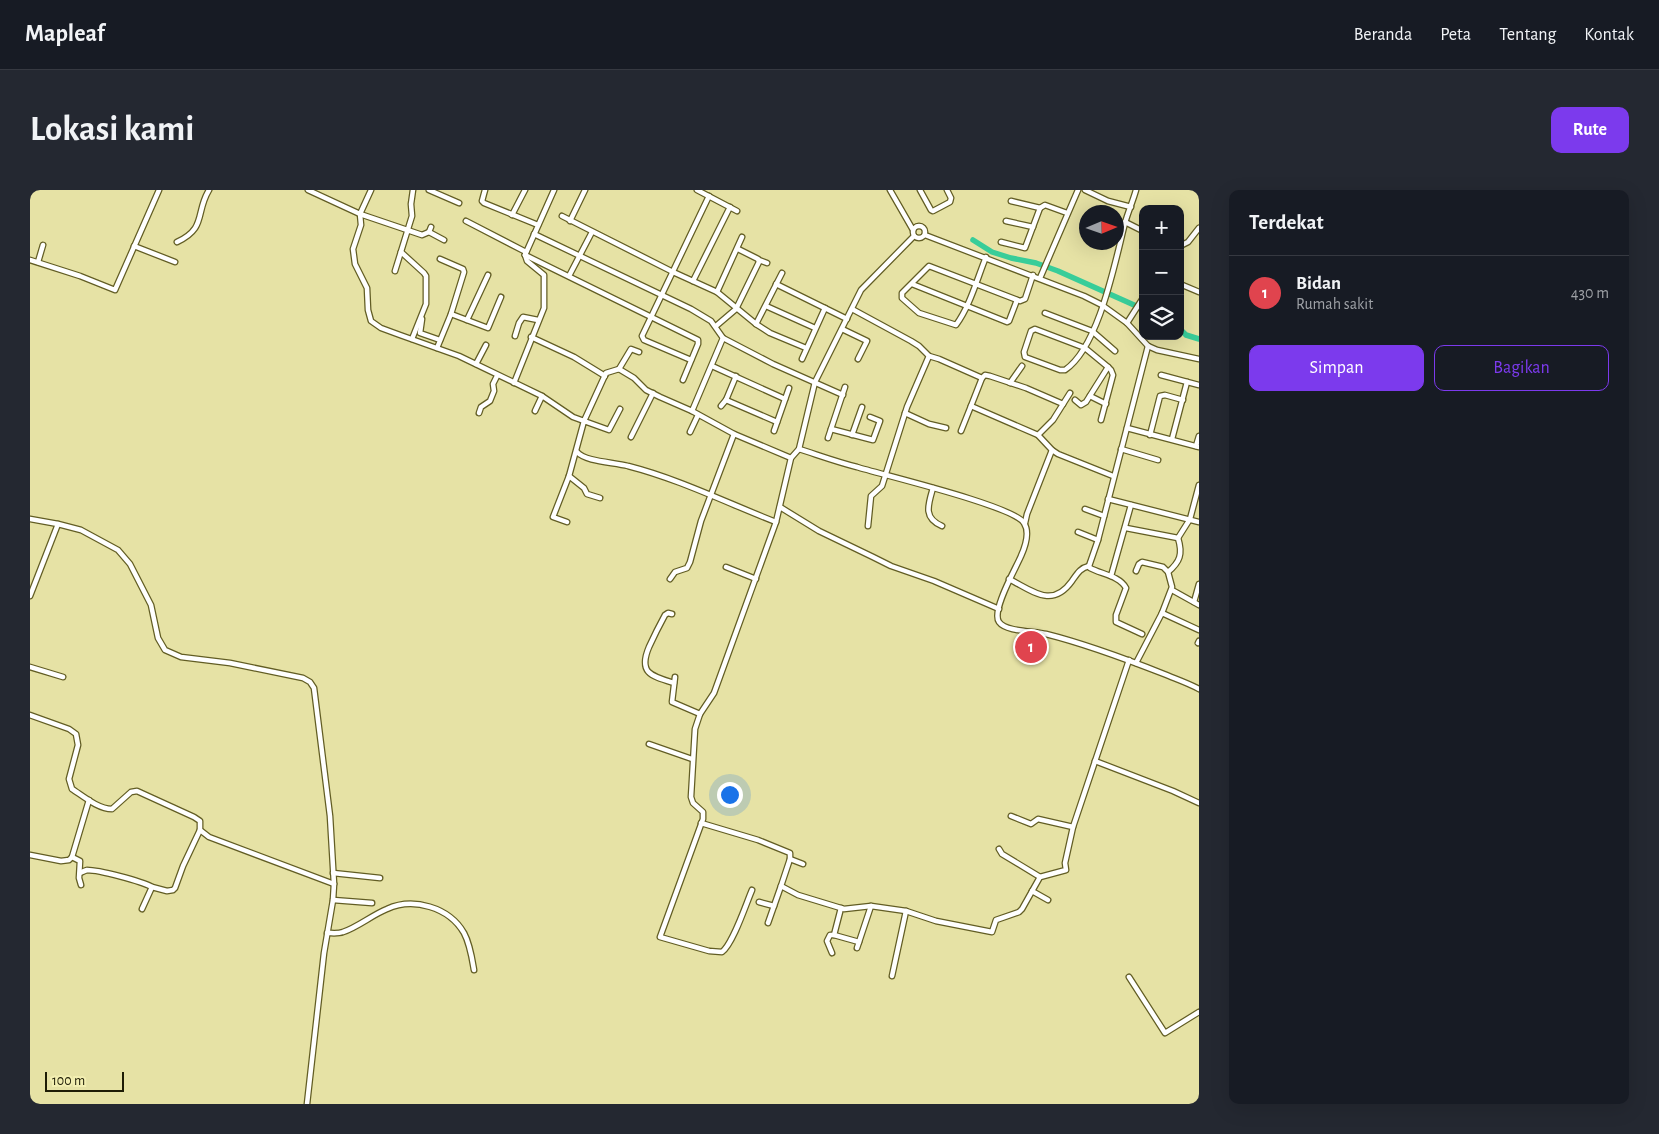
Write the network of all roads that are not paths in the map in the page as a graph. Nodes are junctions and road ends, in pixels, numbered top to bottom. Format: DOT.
graph roads {
  1 [pos="159,190"];
  2 [pos="210,190"];
  3 [pos="308,190"];
  4 [pos="364,190"];
  5 [pos="413,190"];
  6 [pos="429,190"];
  7 [pos="485,190"];
  8 [pos="518,190"];
  9 [pos="554,190"];
  10 [pos="585,190"];
  11 [pos="697,190"];
  12 [pos="890,190"];
  13 [pos="920,190"];
  14 [pos="947,190"];
  15 [pos="1078,190"];
  16 [pos="1085,190"];
  17 [pos="1136,190"];
  18 [pos="371,191"];
  19 [pos="524,191"];
  20 [pos="708,196"];
  21 [pos="1011,201"];
  22 [pos="460,203"];
  23 [pos="730,207"];
  24 [pos="1040,208"];
  25 [pos="1131,208"];
  26 [pos="737,210"];
  27 [pos="1067,213"];
  28 [pos="360,214"];
  29 [pos="512,215"];
  30 [pos="562,216"];
  31 [pos="466,221"];
  32 [pos="570,221"];
  33 [pos="1006,222"];
  34 [pos="1125,222"];
  35 [pos="538,225"];
  36 [pos="1033,227"];
  37 [pos="1199,228"];
  38 [pos="1139,229"];
  39 [pos="914,230"];
  40 [pos="408,231"];
  41 [pos="592,232"];
  42 [pos="534,234"];
  43 [pos="925,235"];
  44 [pos="914,236"];
  45 [pos="742,237"];
  46 [pos="444,240"];
  47 [pos="178,242"];
  48 [pos="1001,242"];
  49 [pos="1184,244"];
  50 [pos="43,245"];
  51 [pos="134,246"];
  52 [pos="738,249"];
  53 [pos="402,252"];
  54 [pos="525,254"];
  55 [pos="580,256"];
  56 [pos="986,257"];
  57 [pos="30,260"];
  58 [pos="440,260"];
  59 [pos="759,260"];
  60 [pos="38,262"];
  61 [pos="175,262"];
  62 [pos="767,263"];
  63 [pos="395,271"];
  64 [pos="673,272"];
  65 [pos="782,273"];
  66 [pos="488,275"];
  67 [pos="1034,275"];
  68 [pos="569,276"];
  69 [pos="1040,278"];
  70 [pos="693,281"];
  71 [pos="776,284"];
  72 [pos="912,284"];
  73 [pos="974,284"];
  74 [pos="1184,286"];
  75 [pos="718,292"];
  76 [pos="1199,292"];
  77 [pos="662,294"];
  78 [pos="501,297"];
  79 [pos="1017,300"];
  80 [pos="966,305"];
  81 [pos="1102,305"];
  82 [pos="766,306"];
  83 [pos="1139,306"];
  84 [pos="825,308"];
  85 [pos="736,309"];
  86 [pos="852,309"];
  87 [pos="1045,313"];
  88 [pos="451,314"];
  89 [pos="650,318"];
  90 [pos="420,319"];
  91 [pos="847,319"];
  92 [pos="467,320"];
  93 [pos="538,320"];
  94 [pos="1127,323"];
  95 [pos="756,324"];
  96 [pos="716,326"];
  97 [pos="815,328"];
  98 [pos="842,329"];
  99 [pos="1092,331"];
  100 [pos="516,336"];
  101 [pos="531,337"];
  102 [pos="723,338"];
  103 [pos="412,339"];
  104 [pos="440,340"];
  105 [pos="486,345"];
  106 [pos="1148,346"];
  107 [pos="437,348"];
  108 [pos="806,348"];
  109 [pos="1085,348"];
  110 [pos="1115,351"];
  111 [pos="639,352"];
  112 [pos="929,356"];
  113 [pos="802,359"];
  114 [pos="1199,359"];
  115 [pos="691,360"];
  116 [pos="858,360"];
  117 [pos="476,364"];
  118 [pos="712,366"];
  119 [pos="1022,366"];
  120 [pos="1108,367"];
  121 [pos="619,369"];
  122 [pos="1161,375"];
  123 [pos="497,376"];
  124 [pos="605,376"];
  125 [pos="736,376"];
  126 [pos="982,378"];
  127 [pos="683,380"];
  128 [pos="815,382"];
  129 [pos="1010,382"];
  130 [pos="1187,382"];
  131 [pos="514,383"];
  132 [pos="1199,385"];
  133 [pos="845,387"];
  134 [pos="789,388"];
  135 [pos="653,393"];
  136 [pos="1070,393"];
  137 [pos="842,395"];
  138 [pos="542,396"];
  139 [pos="1090,396"];
  140 [pos="785,399"];
  141 [pos="726,400"];
  142 [pos="1075,400"];
  143 [pos="1183,400"];
  144 [pos="1063,404"];
  145 [pos="1106,404"];
  146 [pos="721,406"];
  147 [pos="971,406"];
  148 [pos="862,407"];
  149 [pos="620,409"];
  150 [pos="535,411"];
  151 [pos="692,411"];
  152 [pos="479,413"];
  153 [pos="904,413"];
  154 [pos="698,414"];
  155 [pos="870,417"];
  156 [pos="1101,420"];
  157 [pos="584,421"];
  158 [pos="778,422"];
  159 [pos="831,428"];
  160 [pos="946,428"];
  161 [pos="1127,428"];
  162 [pos="774,431"];
  163 [pos="690,432"];
  164 [pos="961,432"];
  165 [pos="734,434"];
  166 [pos="1150,434"];
  167 [pos="852,435"];
  168 [pos="1038,435"];
  169 [pos="1199,436"];
  170 [pos="631,437"];
  171 [pos="828,438"];
  172 [pos="1172,439"];
  173 [pos="1198,447"];
  174 [pos="799,449"];
  175 [pos="1121,449"];
  176 [pos="1052,450"];
  177 [pos="577,452"];
  178 [pos="791,458"];
  179 [pos="1158,460"];
  180 [pos="886,475"];
  181 [pos="570,476"];
  182 [pos="1113,476"];
  183 [pos="1199,485"];
  184 [pos="933,488"];
  185 [pos="710,496"];
  186 [pos="1198,497"];
  187 [pos="600,498"];
  188 [pos="1108,499"];
  189 [pos="1131,505"];
  190 [pos="780,507"];
  191 [pos="1085,509"];
  192 [pos="1104,516"];
  193 [pos="30,519"];
  194 [pos="1190,519"];
  195 [pos="567,522"];
  196 [pos="776,522"];
  197 [pos="1199,522"];
  198 [pos="58,524"];
  199 [pos="1025,524"];
  200 [pos="868,526"];
  201 [pos="942,526"];
  202 [pos="1126,528"];
  203 [pos="1078,532"];
  204 [pos="1178,538"];
  205 [pos="1098,540"];
  206 [pos="1089,566"];
  207 [pos="726,567"];
  208 [pos="1136,571"];
  209 [pos="1168,572"];
  210 [pos="1111,576"];
  211 [pos="670,579"];
  212 [pos="756,579"];
  213 [pos="1009,579"];
  214 [pos="1199,584"];
  215 [pos="1172,590"];
  216 [pos="30,596"];
  217 [pos="1197,603"];
  218 [pos="999,609"];
  219 [pos="1162,613"];
  220 [pos="672,614"];
  221 [pos="1199,630"];
  222 [pos="1142,634"];
  223 [pos="1129,660"];
  224 [pos="1136,663"];
  225 [pos="30,667"];
  226 [pos="63,677"];
  227 [pos="1199,689"];
  228 [pos="700,714"];
  229 [pos="30,715"];
  230 [pos="649,744"];
  231 [pos="692,760"];
  232 [pos="1096,761"];
  233 [pos="89,800"];
  234 [pos="1199,803"];
  235 [pos="1011,816"];
  236 [pos="701,823"];
  237 [pos="1073,827"];
  238 [pos="200,830"];
  239 [pos="999,849"];
  240 [pos="30,855"];
  241 [pos="72,857"];
  242 [pos="790,859"];
  243 [pos="803,864"];
  244 [pos="80,873"];
  245 [pos="333,873"];
  246 [pos="1040,877"];
  247 [pos="380,878"];
  248 [pos="334,884"];
  249 [pos="81,885"];
  250 [pos="780,886"];
  251 [pos="152,887"];
  252 [pos="752,890"];
  253 [pos="1032,890"];
  254 [pos="333,900"];
  255 [pos="1048,900"];
  256 [pos="759,902"];
  257 [pos="372,903"];
  258 [pos="774,906"];
  259 [pos="871,906"];
  260 [pos="842,908"];
  261 [pos="142,909"];
  262 [pos="906,911"];
  263 [pos="768,923"];
  264 [pos="327,933"];
  265 [pos="834,935"];
  266 [pos="859,942"];
  267 [pos="857,948"];
  268 [pos="832,953"];
  269 [pos="474,970"];
  270 [pos="892,976"];
  271 [pos="1129,977"];
  272 [pos="1199,1012"];
  273 [pos="307,1104"];
  1 -- 51 [label="street"];
  2 -- 47 [label="street"];
  3 -- 28 [label="street"];
  4 -- 18 [label="street"];
  5 -- 40 [label="street"];
  6 -- 22 [label="street"];
  7 -- 29 [label="street"];
  8 -- 19 [label="street"];
  9 -- 35 [label="street"];
  10 -- 32 [label="street"];
  11 -- 20 [label="street"];
  12 -- 39 [label="street"];
  13 -- 14 [label="street"];
  15 -- 27 [label="street"];
  16 -- 25 [label="street"];
  17 -- 25 [label="street"];
  18 -- 28 [label="street"];
  19 -- 29 [label="street"];
  20 -- 23 [label="street"];
  20 -- 64 [label="street"];
  21 -- 24 [label="street"];
  23 -- 26 [label="street"];
  23 -- 70 [label="street"];
  24 -- 27 [label="street"];
  24 -- 36 [label="street"];
  25 -- 34 [label="street"];
  27 -- 69 [label="street"];
  28 -- 40 [label="street"];
  28 -- 103 [label="street"];
  29 -- 35 [label="street"];
  30 -- 32 [label="street"];
  31 -- 54 [label="street"];
  32 -- 41 [label="street"];
  33 -- 36 [label="street"];
  34 -- 38 [label="street"];
  34 -- 81 [label="street"];
  35 -- 42 [label="street"];
  36 -- 48 [label="street"];
  37 -- 49 [label="street"];
  39 -- 43 [label="street"];
  39 -- 44 [label="street"];
  40 -- 46 [label="street"];
  40 -- 53 [label="street"];
  41 -- 55 [label="street"];
  41 -- 64 [label="street"];
  42 -- 54 [label="street"];
  42 -- 55 [label="street"];
  43 -- 44 [label="street"];
  43 -- 56 [label="street"];
  44 -- 86 [label="street"];
  45 -- 52 [label="street"];
  50 -- 60 [label="street"];
  51 -- 60 [label="street"];
  51 -- 61 [label="street"];
  52 -- 59 [label="street"];
  52 -- 75 [label="street"];
  53 -- 63 [label="street"];
  53 -- 90 [label="street"];
  54 -- 68 [label="street"];
  54 -- 93 [label="street"];
  55 -- 68 [label="street"];
  55 -- 77 [label="street"];
  56 -- 67 [label="street"];
  56 -- 73 [label="street"];
  57 -- 60 [label="street"];
  58 -- 88 [label="street"];
  59 -- 62 [label="street"];
  59 -- 85 [label="street"];
  64 -- 70 [label="street"];
  64 -- 77 [label="street"];
  65 -- 71 [label="street"];
  66 -- 92 [label="street"];
  67 -- 69 [label="street"];
  67 -- 79 [label="street"];
  68 -- 89 [label="street"];
  69 -- 81 [label="street"];
  70 -- 75 [label="street"];
  71 -- 82 [label="street"];
  71 -- 84 [label="street"];
  72 -- 73 [label="street"];
  72 -- 80 [label="street"];
  72 -- 80 [label="street"];
  73 -- 79 [label="street"];
  73 -- 80 [label="street"];
  74 -- 76 [label="street"];
  75 -- 85 [label="street"];
  77 -- 89 [label="street"];
  77 -- 96 [label="street"];
  78 -- 92 [label="street"];
  79 -- 80 [label="street"];
  81 -- 94 [label="street"];
  81 -- 99 [label="street"];
  82 -- 95 [label="street"];
  82 -- 97 [label="street"];
  83 -- 94 [label="street"];
  84 -- 91 [label="street"];
  84 -- 97 [label="street"];
  85 -- 95 [label="street"];
  85 -- 96 [label="street"];
  86 -- 91 [label="street"];
  86 -- 112 [label="street"];
  87 -- 99 [label="street"];
  88 -- 92 [label="street"];
  88 -- 104 [label="street"];
  89 -- 115 [label="street"];
  89 -- 115 [label="street"];
  90 -- 103 [label="street"];
  90 -- 104 [label="street"];
  91 -- 98 [label="street"];
  93 -- 100 [label="street"];
  93 -- 101 [label="street"];
  94 -- 106 [label="street"];
  95 -- 108 [label="street"];
  96 -- 102 [label="street"];
  97 -- 108 [label="street"];
  98 -- 116 [label="street"];
  98 -- 128 [label="street"];
  99 -- 109 [label="street"];
  99 -- 110 [label="street"];
  101 -- 124 [label="street"];
  101 -- 131 [label="street"];
  102 -- 118 [label="street"];
  102 -- 128 [label="street"];
  103 -- 107 [label="street"];
  104 -- 107 [label="street"];
  105 -- 117 [label="street"];
  106 -- 114 [label="street"];
  106 -- 161 [label="street"];
  107 -- 117 [label="street"];
  108 -- 113 [label="street"];
  109 -- 109 [label="street"];
  109 -- 120 [label="street"];
  111 -- 121 [label="street"];
  112 -- 126 [label="street"];
  112 -- 153 [label="street"];
  115 -- 127 [label="street"];
  117 -- 123 [label="street"];
  118 -- 125 [label="street"];
  118 -- 151 [label="street"];
  119 -- 129 [label="street"];
  120 -- 139 [label="street"];
  120 -- 145 [label="street"];
  121 -- 124 [label="street"];
  121 -- 135 [label="street"];
  122 -- 130 [label="street"];
  123 -- 131 [label="street"];
  123 -- 152 [label="street"];
  124 -- 157 [label="street"];
  125 -- 140 [label="street"];
  125 -- 141 [label="street"];
  126 -- 129 [label="street"];
  126 -- 147 [label="street"];
  128 -- 137 [label="street"];
  128 -- 174 [label="street"];
  129 -- 144 [label="street"];
  130 -- 132 [label="street"];
  130 -- 143 [label="street"];
  131 -- 138 [label="street"];
  133 -- 137 [label="street"];
  134 -- 140 [label="street"];
  135 -- 151 [label="street"];
  135 -- 170 [label="street"];
  136 -- 144 [label="street"];
  137 -- 159 [label="street"];
  138 -- 150 [label="street"];
  138 -- 157 [label="street"];
  139 -- 142 [label="street"];
  139 -- 145 [label="street"];
  140 -- 158 [label="street"];
  141 -- 146 [label="street"];
  141 -- 158 [label="street"];
  143 -- 166 [label="street"];
  143 -- 172 [label="street"];
  144 -- 168 [label="street"];
  145 -- 156 [label="street"];
  147 -- 164 [label="street"];
  147 -- 168 [label="street"];
  148 -- 167 [label="street"];
  149 -- 157 [label="street"];
  151 -- 154 [label="street"];
  153 -- 160 [label="street"];
  153 -- 180 [label="street"];
  154 -- 163 [label="street"];
  154 -- 165 [label="street"];
  155 -- 167 [label="street"];
  157 -- 177 [label="street"];
  158 -- 162 [label="street"];
  159 -- 167 [label="street"];
  159 -- 171 [label="street"];
  161 -- 166 [label="street"];
  161 -- 175 [label="street"];
  165 -- 178 [label="street"];
  165 -- 185 [label="street"];
  166 -- 172 [label="street"];
  168 -- 176 [label="street"];
  169 -- 173 [label="street"];
  172 -- 173 [label="street"];
  174 -- 178 [label="street"];
  174 -- 180 [label="street"];
  175 -- 179 [label="street"];
  175 -- 182 [label="street"];
  176 -- 182 [label="street"];
  176 -- 199 [label="street"];
  177 -- 181 [label="street"];
  177 -- 185 [label="street"];
  178 -- 190 [label="street"];
  180 -- 184 [label="street"];
  180 -- 200 [label="street"];
  181 -- 187 [label="street"];
  181 -- 195 [label="street"];
  182 -- 188 [label="street"];
  183 -- 186 [label="street"];
  184 -- 199 [label="street"];
  184 -- 201 [label="street"];
  185 -- 196 [label="street"];
  185 -- 211 [label="street"];
  186 -- 194 [label="street"];
  188 -- 189 [label="street"];
  188 -- 192 [label="street"];
  189 -- 194 [label="street"];
  189 -- 202 [label="street"];
  190 -- 196 [label="street"];
  190 -- 218 [label="street"];
  191 -- 192 [label="street"];
  192 -- 205 [label="street"];
  193 -- 198 [label="street"];
  194 -- 197 [label="street"];
  194 -- 204 [label="street"];
  196 -- 212 [label="street"];
  198 -- 216 [label="street"];
  198 -- 245 [label="street"];
  199 -- 213 [label="street"];
  202 -- 204 [label="street"];
  202 -- 210 [label="street"];
  203 -- 205 [label="street"];
  204 -- 209 [label="street"];
  205 -- 206 [label="street"];
  206 -- 210 [label="street"];
  206 -- 213 [label="street"];
  207 -- 212 [label="street"];
  208 -- 209 [label="street"];
  209 -- 215 [label="street"];
  210 -- 222 [label="street"];
  212 -- 228 [label="street"];
  213 -- 218 [label="street"];
  214 -- 217 [label="street"];
  215 -- 217 [label="street"];
  215 -- 219 [label="street"];
  218 -- 223 [label="street"];
  219 -- 221 [label="street"];
  219 -- 224 [label="street"];
  220 -- 228 [label="street"];
  223 -- 224 [label="street"];
  223 -- 232 [label="street"];
  224 -- 227 [label="street"];
  225 -- 226 [label="street"];
  228 -- 231 [label="street"];
  229 -- 233 [label="street"];
  230 -- 231 [label="street"];
  231 -- 236 [label="street"];
  232 -- 234 [label="street"];
  232 -- 237 [label="street"];
  233 -- 238 [label="street"];
  233 -- 241 [label="street"];
  235 -- 237 [label="street"];
  236 -- 242 [label="street"];
  236 -- 252 [label="street"];
  237 -- 246 [label="street"];
  238 -- 248 [label="street"];
  238 -- 251 [label="street"];
  239 -- 246 [label="street"];
  240 -- 241 [label="street"];
  241 -- 244 [label="street"];
  242 -- 243 [label="street"];
  242 -- 250 [label="street"];
  244 -- 249 [label="street"];
  244 -- 251 [label="street"];
  245 -- 247 [label="street"];
  245 -- 248 [label="street"];
  246 -- 253 [label="street"];
  248 -- 254 [label="street"];
  250 -- 258 [label="street"];
  250 -- 260 [label="street"];
  251 -- 261 [label="street"];
  253 -- 255 [label="street"];
  253 -- 262 [label="street"];
  254 -- 257 [label="street"];
  254 -- 264 [label="street"];
  256 -- 258 [label="street"];
  258 -- 263 [label="street"];
  259 -- 260 [label="street"];
  259 -- 262 [label="street"];
  259 -- 266 [label="street"];
  260 -- 265 [label="street"];
  262 -- 270 [label="street"];
  264 -- 269 [label="street"];
  264 -- 273 [label="street"];
  265 -- 266 [label="street"];
  265 -- 268 [label="street"];
  266 -- 267 [label="street"];
  271 -- 272 [label="street"];
}
